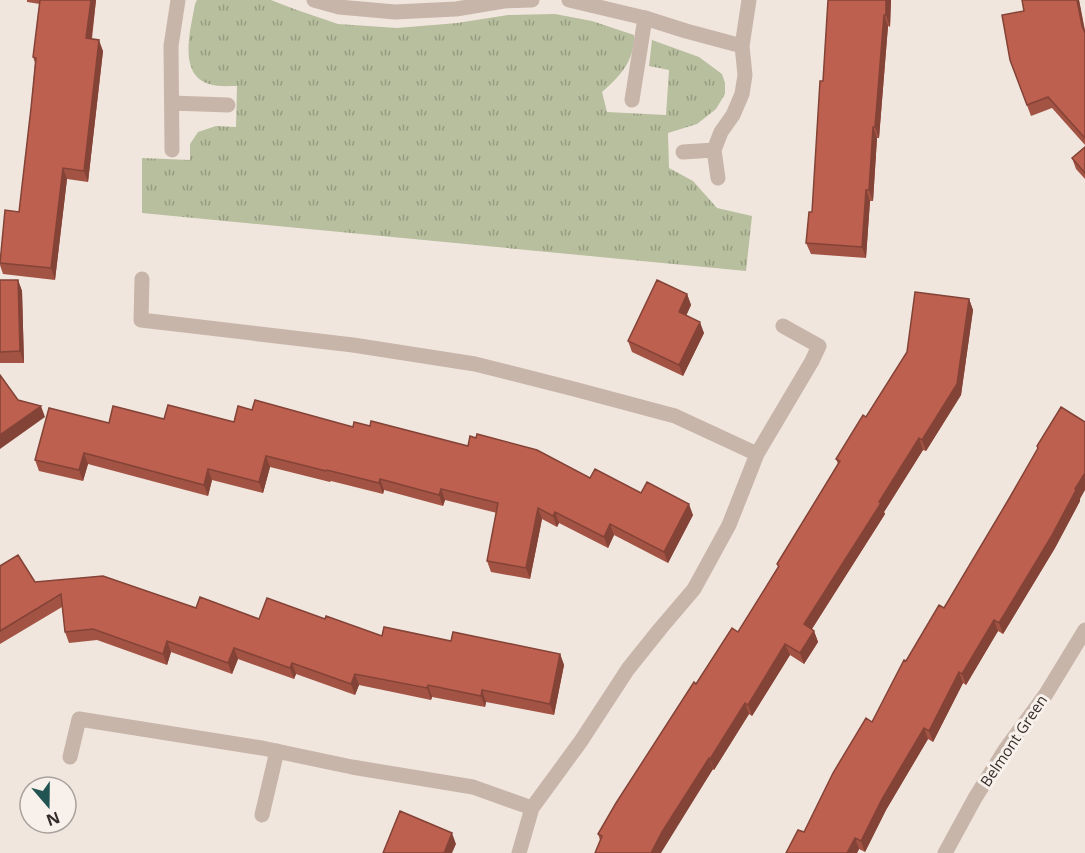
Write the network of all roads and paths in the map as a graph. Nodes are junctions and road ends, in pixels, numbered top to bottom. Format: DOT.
graph roads {
  1 [pos="178,0"];
  2 [pos="314,0"];
  3 [pos="532,0"];
  4 [pos="569,0"];
  5 [pos="749,0"];
  6 [pos="645,18"];
  7 [pos="742,46"];
  8 [pos="632,100"];
  9 [pos="172,103"];
  10 [pos="228,105"];
  11 [pos="172,150"];
  12 [pos="714,150"];
  13 [pos="683,152"];
  14 [pos="718,178"];
  15 [pos="142,279"];
  16 [pos="783,326"];
  17 [pos="757,454"];
  18 [pos="1085,630"];
  19 [pos="277,752"];
  20 [pos="70,757"];
  21 [pos="532,808"];
  22 [pos="262,815"];
  23 [pos="519,853"];
  24 [pos="945,853"];
  1 -- 9 [label="street"];
  2 -- 3 [label="street"];
  4 -- 6 [label="street"];
  5 -- 7 [label="street"];
  6 -- 7 [label="street"];
  6 -- 8 [label="street"];
  7 -- 12 [label="street"];
  9 -- 10 [label="street"];
  9 -- 11 [label="street"];
  12 -- 13 [label="street"];
  12 -- 14 [label="street"];
  15 -- 17 [label="street"];
  16 -- 17 [label="street"];
  17 -- 21 [label="street"];
  18 -- 24 [label="street, Belmont Green"];
  19 -- 20 [label="street"];
  19 -- 21 [label="street"];
  19 -- 22 [label="street"];
  21 -- 23 [label="street"];
}
